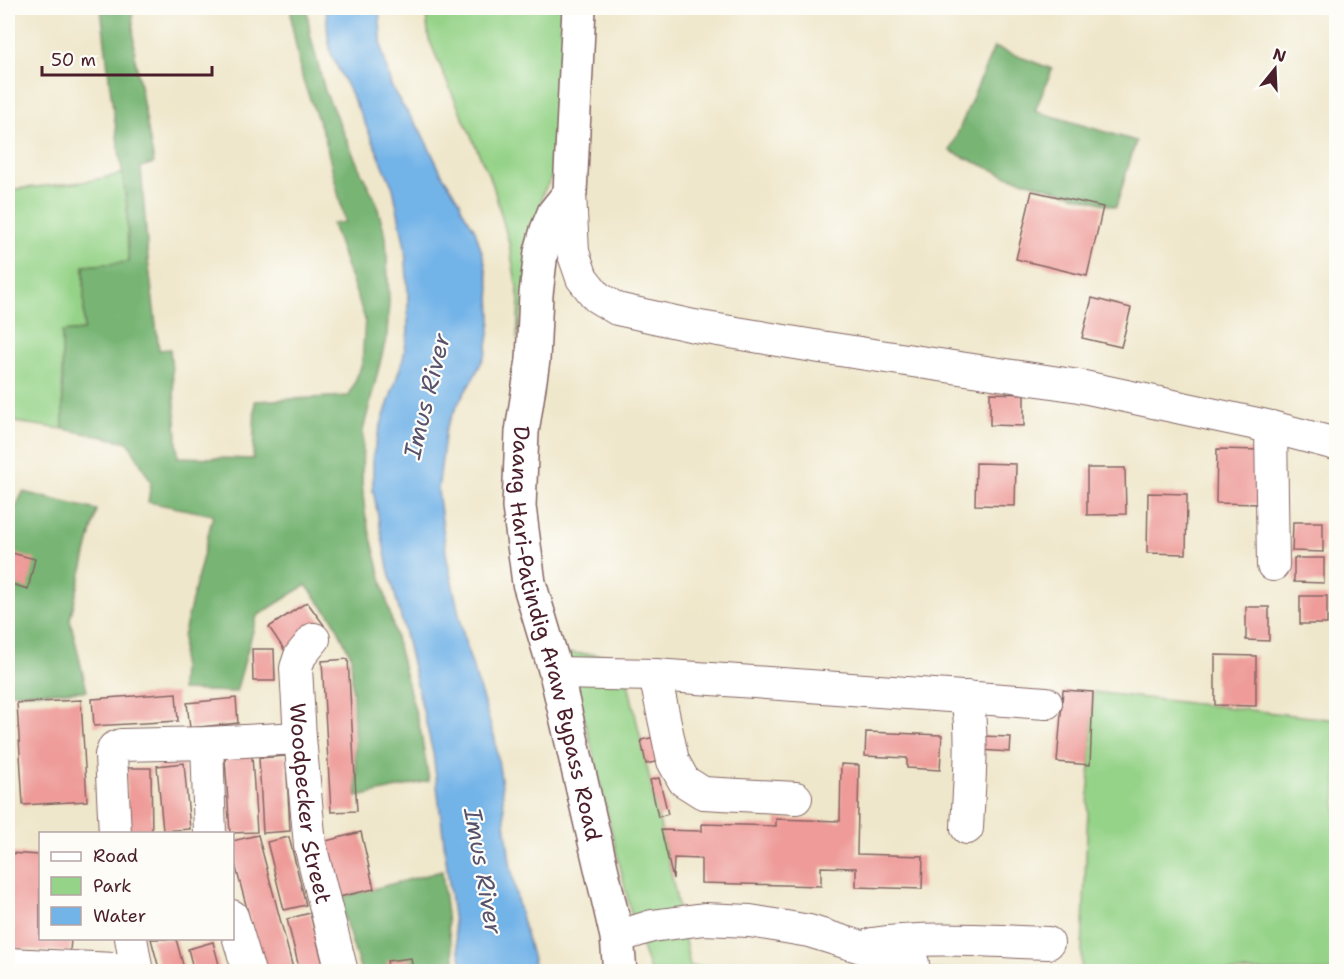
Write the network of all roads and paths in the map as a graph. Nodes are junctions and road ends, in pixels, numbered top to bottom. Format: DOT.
graph roads {
  1 [pos="579,8"];
  2 [pos="570,193"];
  3 [pos="1271,427"];
  4 [pos="1336,444"];
  5 [pos="1274,565"];
  6 [pos="314,639"];
  7 [pos="556,673"];
  8 [pos="655,675"];
  9 [pos="967,697"];
  10 [pos="1046,703"];
  11 [pos="300,738"];
  12 [pos="207,743"];
  13 [pos="796,798"];
  14 [pos="967,828"];
  15 [pos="115,832"];
  16 [pos="210,832"];
  17 [pos="234,923"];
  18 [pos="617,937"];
  19 [pos="131,940"];
  20 [pos="1048,943"];
  21 [pos="855,946"];
  22 [pos="913,963"];
  23 [pos="8,964"];
  24 [pos="137,971"];
  25 [pos="249,972"];
  26 [pos="342,972"];
  27 [pos="620,972"];
  1 -- 2 [label="main road"];
  2 -- 3 [label="street"];
  2 -- 7 [label="main road, Daang Hari-Patindig Araw Bypass Road"];
  3 -- 4 [label="street"];
  3 -- 5 [label="street"];
  6 -- 11 [label="street, Woodpecker Street"];
  7 -- 8 [label="street"];
  7 -- 18 [label="main road, Daang Hari-Patindig Araw Bypass Road"];
  8 -- 9 [label="street"];
  8 -- 13 [label="street"];
  9 -- 10 [label="street"];
  9 -- 14 [label="street"];
  11 -- 12 [label="street"];
  11 -- 26 [label="street, Woodpecker Street"];
  12 -- 15 [label="street"];
  12 -- 16 [label="street"];
  17 -- 25 [label="street"];
  18 -- 21 [label="street"];
  18 -- 27 [label="main road, Daang Hari-Patindig Araw Bypass Road"];
  19 -- 24 [label="street"];
  20 -- 21 [label="street"];
  21 -- 22 [label="street"];
  23 -- 24 [label="street"];
}
